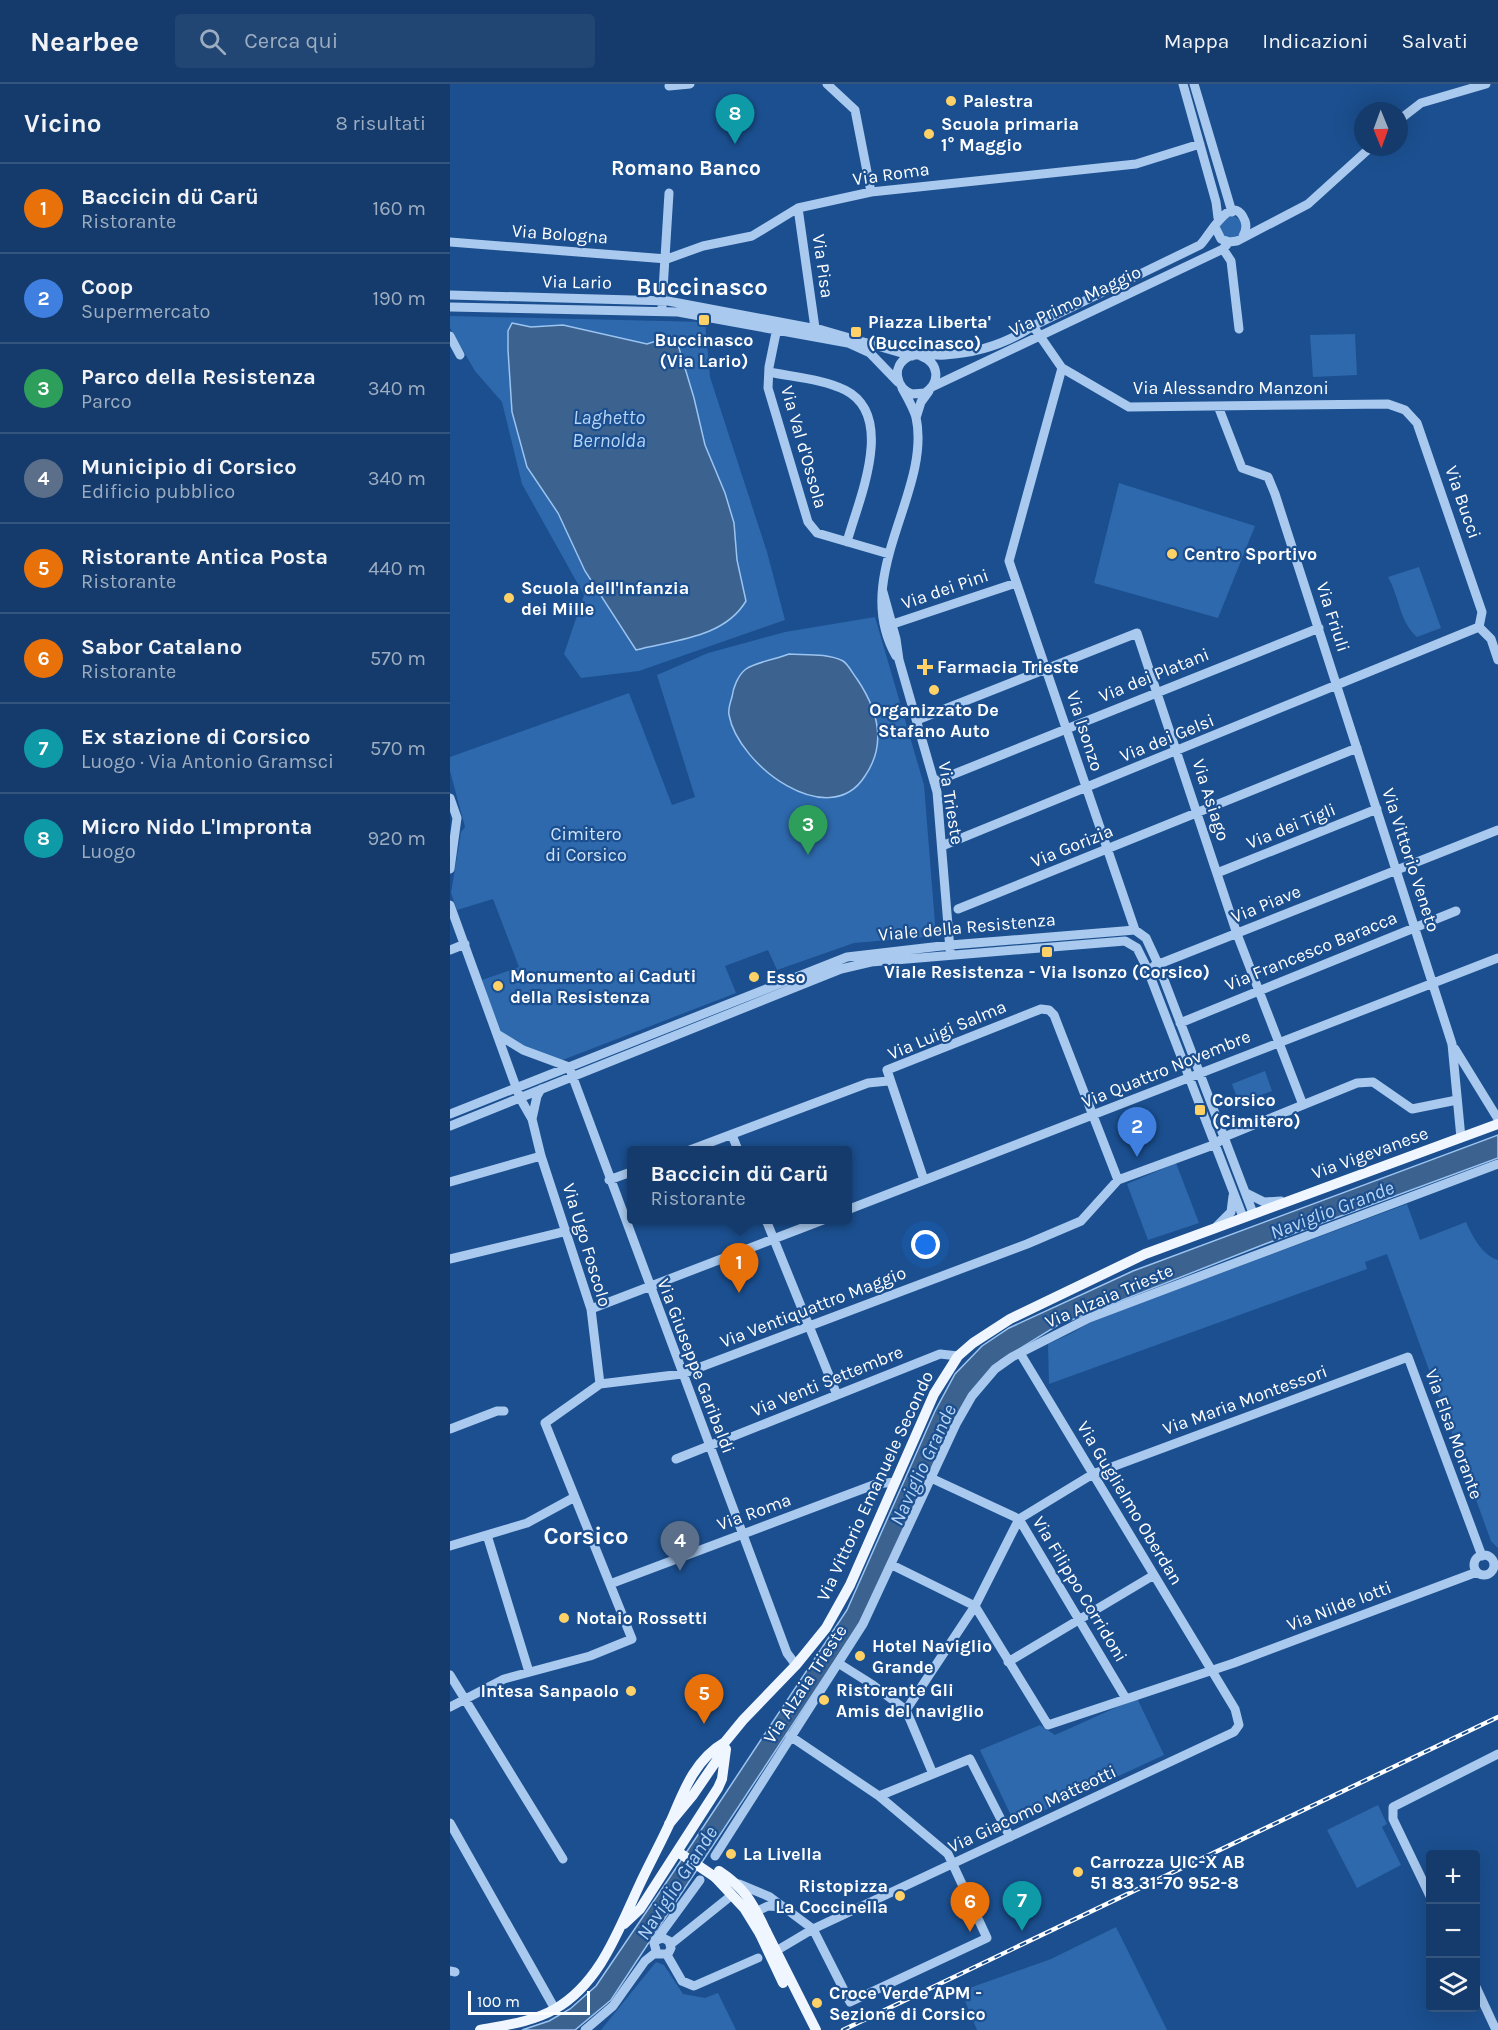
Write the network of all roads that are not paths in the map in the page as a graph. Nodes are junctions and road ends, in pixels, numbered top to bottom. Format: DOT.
graph roads {
  1 [pos="690,84"];
  2 [pos="827,84"];
  3 [pos="1183,84"];
  4 [pos="1194,84"];
  5 [pos="1486,84"];
  6 [pos="669,88"];
  7 [pos="1408,112"];
  8 [pos="1200,144"];
  9 [pos="1361,156"];
  10 [pos="871,192"];
  11 [pos="669,194"];
  12 [pos="798,208"];
  13 [pos="1232,212"];
  14 [pos="1217,222"];
  15 [pos="1245,222"];
  16 [pos="1272,223"];
  17 [pos="1243,236"];
  18 [pos="450,242"];
  19 [pos="1226,245"];
  20 [pos="667,259"];
  21 [pos="450,296"];
  22 [pos="663,300"];
  23 [pos="450,307"];
  24 [pos="662,311"];
  25 [pos="1033,326"];
  26 [pos="777,328"];
  27 [pos="815,328"];
  28 [pos="1239,329"];
  29 [pos="450,336"];
  30 [pos="1038,336"];
  31 [pos="460,355"];
  32 [pos="917,356"];
  33 [pos="1062,368"];
  34 [pos="769,372"];
  35 [pos="900,384"];
  36 [pos="931,389"];
  37 [pos="1388,404"];
  38 [pos="1218,406"];
  39 [pos="916,418"];
  40 [pos="847,542"];
  41 [pos="889,554"];
  42 [pos="1016,583"];
  43 [pos="888,625"];
  44 [pos="1479,627"];
  45 [pos="1319,628"];
  46 [pos="1498,660"];
  47 [pos="1047,668"];
  48 [pos="1337,686"];
  49 [pos="1157,691"];
  50 [pos="917,720"];
  51 [pos="1067,728"];
  52 [pos="1357,748"];
  53 [pos="1177,751"];
  54 [pos="934,782"];
  55 [pos="1087,789"];
  56 [pos="450,798"];
  57 [pos="1377,809"];
  58 [pos="1198,813"];
  59 [pos="1498,830"];
  60 [pos="942,846"];
  61 [pos="1107,850"];
  62 [pos="450,869"];
  63 [pos="1397,869"];
  64 [pos="1217,873"];
  65 [pos="450,905"];
  66 [pos="958,909"];
  67 [pos="1456,911"];
  68 [pos="1415,926"];
  69 [pos="1134,930"];
  70 [pos="1237,934"];
  71 [pos="465,944"];
  72 [pos="950,945"];
  73 [pos="450,950"];
  74 [pos="950,956"];
  75 [pos="1498,958"];
  76 [pos="1158,964"];
  77 [pos="1148,968"];
  78 [pos="1434,982"];
  79 [pos="1259,990"];
  80 [pos="752,999"];
  81 [pos="1180,1023"];
  82 [pos="497,1034"];
  83 [pos="1279,1042"];
  84 [pos="1452,1044"];
  85 [pos="570,1071"];
  86 [pos="1199,1073"];
  87 [pos="1190,1077"];
  88 [pos="888,1081"];
  89 [pos="518,1087"];
  90 [pos="541,1089"];
  91 [pos="520,1098"];
  92 [pos="1457,1100"];
  93 [pos="1303,1105"];
  94 [pos="450,1114"];
  95 [pos="1092,1116"];
  96 [pos="532,1119"];
  97 [pos="1498,1119"];
  98 [pos="1498,1124"];
  99 [pos="450,1126"];
  100 [pos="732,1135"];
  101 [pos="1224,1137"];
  102 [pos="1461,1137"];
  103 [pos="1216,1144"];
  104 [pos="701,1146"];
  105 [pos="736,1146"];
  106 [pos="541,1156"];
  107 [pos="1498,1164"];
  108 [pos="627,1173"];
  109 [pos="609,1180"];
  110 [pos="924,1180"];
  111 [pos="1118,1180"];
  112 [pos="450,1182"];
  113 [pos="1233,1190"];
  114 [pos="1246,1193"];
  115 [pos="1293,1199"];
  116 [pos="852,1208"];
  117 [pos="1248,1215"];
  118 [pos="768,1224"];
  119 [pos="812,1224"];
  120 [pos="1216,1227"];
  121 [pos="567,1231"];
  122 [pos="774,1238"];
  123 [pos="450,1259"];
  124 [pos="649,1286"];
  125 [pos="591,1309"];
  126 [pos="810,1326"];
  127 [pos="1020,1353"];
  128 [pos="958,1356"];
  129 [pos="1408,1357"];
  130 [pos="682,1374"];
  131 [pos="600,1384"];
  132 [pos="837,1395"];
  133 [pos="504,1411"];
  134 [pos="450,1429"];
  135 [pos="709,1446"];
  136 [pos="676,1459"];
  137 [pos="1093,1474"];
  138 [pos="931,1478"];
  139 [pos="895,1482"];
  140 [pos="876,1484"];
  141 [pos="573,1498"];
  142 [pos="887,1499"];
  143 [pos="1019,1519"];
  144 [pos="742,1534"];
  145 [pos="487,1535"];
  146 [pos="450,1546"];
  147 [pos="1482,1556"];
  148 [pos="892,1565"];
  149 [pos="1496,1565"];
  150 [pos="1477,1572"];
  151 [pos="1154,1575"];
  152 [pos="610,1584"];
  153 [pos="975,1606"];
  154 [pos="1079,1620"];
  155 [pos="1008,1662"];
  156 [pos="838,1663"];
  157 [pos="796,1665"];
  158 [pos="1211,1670"];
  159 [pos="529,1672"];
  160 [pos="450,1675"];
  161 [pos="1125,1698"];
  162 [pos="464,1700"];
  163 [pos="450,1707"];
  164 [pos="906,1710"];
  165 [pos="790,1736"];
  166 [pos="725,1743"];
  167 [pos="1498,1754"];
  168 [pos="933,1773"];
  169 [pos="879,1796"];
  170 [pos="450,1823"];
  171 [pos="1010,1837"];
  172 [pos="681,1850"];
  173 [pos="715,1856"];
  174 [pos="563,1859"];
  175 [pos="954,1864"];
  176 [pos="717,1874"];
  177 [pos="700,1880"];
  178 [pos="739,1884"];
  179 [pos="1426,1886"];
  180 [pos="732,1895"];
  181 [pos="783,1907"];
  182 [pos="757,1911"];
  183 [pos="620,1929"];
  184 [pos="813,1929"];
  185 [pos="763,1933"];
  186 [pos="657,1940"];
  187 [pos="671,1944"];
  188 [pos="781,1948"];
  189 [pos="655,1953"];
  190 [pos="666,1955"];
  191 [pos="758,1958"];
  192 [pos="1480,1996"];
  193 [pos="555,2009"];
  194 [pos="480,2030"];
  195 [pos="585,2030"];
  196 [pos="808,2030"];
  197 [pos="816,2030"];
  198 [pos="1496,2030"];
  1 -- 6 [label="street"];
  2 -- 10 [label="street"];
  3 -- 8 [label="street"];
  4 -- 13 [label="street"];
  5 -- 7 [label="street"];
  8 -- 10 [label="street, Via Roma"];
  8 -- 14 [label="street"];
  9 -- 16 [label="street"];
  10 -- 12 [label="street, Via Roma"];
  11 -- 20 [label="street"];
  12 -- 20 [label="street, Via Roma"];
  12 -- 27 [label="street, Via Pisa"];
  13 -- 14 [label="street"];
  13 -- 15 [label="street"];
  14 -- 19 [label="street"];
  14 -- 25 [label="street, Via Primo Maggio"];
  15 -- 16 [label="street"];
  15 -- 17 [label="street"];
  16 -- 17 [label="street"];
  17 -- 19 [label="street"];
  18 -- 20 [label="street, Via Bologna"];
  19 -- 28 [label="street"];
  19 -- 30 [label="street, Via Primo Maggio"];
  20 -- 22 [label="street"];
  21 -- 22 [label="street, Via Lario"];
  22 -- 24 [label="street"];
  22 -- 27 [label="street, Via Lario"];
  23 -- 24 [label="street, Via Lario"];
  24 -- 26 [label="street, Via Lario"];
  25 -- 30 [label="street, Via Alessandro Manzoni"];
  25 -- 32 [label="street, Via Primo Maggio"];
  26 -- 34 [label="street, Via Val d'Ossola"];
  26 -- 35 [label="street, Via Lario"];
  27 -- 32 [label="street, Via Lario"];
  29 -- 31 [label="street"];
  30 -- 33 [label="street, Via Alessandro Manzoni"];
  30 -- 36 [label="street, Via Primo Maggio"];
  32 -- 35 [label="street"];
  32 -- 36 [label="street"];
  33 -- 38 [label="street, Via Alessandro Manzoni"];
  33 -- 42 [label="street, Via Isonzo"];
  34 -- 40 [label="street, Via Val d'Ossola"];
  34 -- 40 [label="street"];
  35 -- 36 [label="street"];
  35 -- 39 [label="street, Via Trieste"];
  36 -- 39 [label="street, Via Trieste"];
  37 -- 38 [label="street, Via Alessandro Manzoni"];
  37 -- 44 [label="street, Via Bucci"];
  38 -- 45 [label="street, Via Friuli"];
  39 -- 41 [label="street, Via Trieste"];
  40 -- 41 [label="street, Via Val d'Ossola"];
  41 -- 43 [label="street, Via Trieste"];
  42 -- 43 [label="street, Via dei Pini"];
  42 -- 47 [label="street, Via Isonzo"];
  43 -- 50 [label="street, Via Trieste"];
  44 -- 46 [label="street"];
  44 -- 48 [label="street, Via dei Gelsi"];
  45 -- 48 [label="street, Via Friuli"];
  45 -- 49 [label="street, Via dei Platani"];
  47 -- 49 [label="street, Via Asiago"];
  47 -- 50 [label="street"];
  47 -- 51 [label="street, Via Isonzo"];
  48 -- 52 [label="street, Via Vittorio Veneto"];
  48 -- 53 [label="street, Via dei Gelsi"];
  49 -- 51 [label="street, Via dei Platani"];
  49 -- 53 [label="street, Via Asiago"];
  50 -- 54 [label="street, Via Trieste"];
  51 -- 54 [label="street, Via dei Platani"];
  51 -- 55 [label="street, Via Isonzo"];
  52 -- 57 [label="street, Via Vittorio Veneto"];
  52 -- 58 [label="street, Via Gorizia"];
  53 -- 55 [label="street, Via dei Gelsi"];
  53 -- 58 [label="street, Via Asiago"];
  54 -- 60 [label="street, Via Trieste"];
  55 -- 60 [label="street, Via dei Gelsi"];
  55 -- 61 [label="street, Via Isonzo"];
  56 -- 62 [label="street"];
  57 -- 63 [label="street, Via Vittorio Veneto"];
  57 -- 64 [label="street, Via dei Tigli"];
  58 -- 61 [label="street, Via Gorizia"];
  58 -- 64 [label="street, Via Asiago"];
  59 -- 63 [label="street, Via Piave"];
  60 -- 72 [label="street, Via Trieste"];
  61 -- 66 [label="street, Via Gorizia"];
  61 -- 69 [label="street, Via Isonzo"];
  63 -- 68 [label="street, Via Vittorio Veneto"];
  63 -- 70 [label="street, Via Piave"];
  64 -- 70 [label="street, Via Asiago"];
  65 -- 71 [label="street, Via Ugo Foscolo"];
  67 -- 68 [label="street, Via Francesco Baracca"];
  68 -- 78 [label="street, Via Vittorio Veneto"];
  68 -- 79 [label="street, Via Francesco Baracca"];
  69 -- 72 [label="street, Viale della Resistenza"];
  69 -- 76 [label="street"];
  70 -- 76 [label="street, Via Piave"];
  70 -- 79 [label="street, Via Asiago"];
  71 -- 73 [label="street"];
  71 -- 82 [label="street, Via Ugo Foscolo"];
  72 -- 74 [label="street, Via Trieste"];
  72 -- 80 [label="street, Viale della Resistenza"];
  74 -- 77 [label="street, Viale della Resistenza"];
  74 -- 80 [label="street, Viale della Resistenza"];
  75 -- 78 [label="street, Via Quattro Novembre"];
  76 -- 77 [label="street, Via Piave"];
  76 -- 81 [label="street"];
  77 -- 87 [label="street, Viale della Resistenza"];
  78 -- 83 [label="street, Via Quattro Novembre"];
  78 -- 84 [label="street, Via Vittorio Veneto"];
  79 -- 81 [label="street, Via Francesco Baracca"];
  79 -- 83 [label="street, Via Asiago"];
  80 -- 85 [label="street, Viale della Resistenza"];
  81 -- 86 [label="street"];
  82 -- 85 [label="street"];
  82 -- 89 [label="street, Via Ugo Foscolo"];
  83 -- 86 [label="street, Via Quattro Novembre"];
  83 -- 93 [label="street, Via Asiago"];
  84 -- 92 [label="street, Via Vittorio Veneto"];
  84 -- 97 [label="street, Via Vittorio Veneto"];
  85 -- 89 [label="street, Viale della Resistenza"];
  85 -- 90 [label="street, Viale della Resistenza"];
  85 -- 109 [label="street, Via Giuseppe Garibaldi"];
  86 -- 87 [label="street, Via Quattro Novembre"];
  86 -- 101 [label="street"];
  87 -- 95 [label="street, Via Quattro Novembre"];
  87 -- 103 [label="street, Viale della Resistenza"];
  88 -- 95 [label="street, Via Luigi Salma"];
  88 -- 100 [label="street, Via Luigi Salma"];
  88 -- 110 [label="street"];
  89 -- 91 [label="street, Via Ugo Foscolo"];
  89 -- 94 [label="street, Viale della Resistenza"];
  90 -- 91 [label="street, Viale della Resistenza"];
  90 -- 96 [label="street, Via Ugo Foscolo"];
  91 -- 96 [label="street, Via Ugo Foscolo"];
  91 -- 99 [label="street, Viale della Resistenza"];
  92 -- 93 [label="street"];
  92 -- 102 [label="street, Via Vittorio Veneto"];
  93 -- 101 [label="street"];
  95 -- 110 [label="street, Via Quattro Novembre"];
  95 -- 111 [label="street, Via Luigi Salma"];
  96 -- 106 [label="street, Via Ugo Foscolo"];
  98 -- 102 [label="main road, Via Vigevanese"];
  100 -- 104 [label="street, Via Luigi Salma"];
  100 -- 105 [label="street"];
  101 -- 103 [label="street"];
  101 -- 114 [label="street"];
  102 -- 115 [label="main road, Via Vigevanese"];
  103 -- 111 [label="street, Via Ventiquattro Maggio"];
  103 -- 113 [label="street, Viale della Resistenza"];
  106 -- 112 [label="street"];
  106 -- 121 [label="street, Via Ugo Foscolo"];
  107 -- 127 [label="street, Via Alzaia Trieste"];
  108 -- 109 [label="street"];
  109 -- 124 [label="street, Via Giuseppe Garibaldi"];
  110 -- 116 [label="street, Via Quattro Novembre"];
  111 -- 126 [label="street, Via Ventiquattro Maggio"];
  113 -- 117 [label="street, Viale della Resistenza"];
  113 -- 120 [label="street"];
  114 -- 115 [label="street"];
  114 -- 117 [label="street"];
  115 -- 117 [label="main road, Via Vigevanese"];
  117 -- 120 [label="main road, Via Vittorio Emanuele Secondo"];
  118 -- 122 [label="street"];
  119 -- 122 [label="street"];
  120 -- 128 [label="main road, Via Vittorio Emanuele Secondo"];
  121 -- 123 [label="street"];
  121 -- 125 [label="street, Via Ugo Foscolo"];
  122 -- 124 [label="street"];
  122 -- 126 [label="street"];
  124 -- 125 [label="street"];
  124 -- 130 [label="street, Via Giuseppe Garibaldi"];
  125 -- 131 [label="street, Via Ugo Foscolo"];
  126 -- 130 [label="street, Via Ventiquattro Maggio"];
  126 -- 132 [label="street"];
  127 -- 137 [label="street, Via Guglielmo Oberdan"];
  127 -- 138 [label="street, Via Alzaia Trieste"];
  128 -- 132 [label="street, Via Venti Settembre"];
  128 -- 139 [label="main road, Via Vittorio Emanuele Secondo"];
  129 -- 137 [label="street, Via Maria Montessori"];
  129 -- 147 [label="street, Via Elsa Morante"];
  130 -- 131 [label="street, Via Ventiquattro Maggio"];
  130 -- 135 [label="street, Via Giuseppe Garibaldi"];
  131 -- 141 [label="street, Via Ventiquattro Maggio"];
  132 -- 135 [label="street, Via Venti Settembre"];
  133 -- 134 [label="street"];
  135 -- 136 [label="street, Via Venti Settembre"];
  135 -- 144 [label="street, Via Giuseppe Garibaldi"];
  137 -- 143 [label="street, Via Maria Montessori"];
  137 -- 151 [label="street, Via Guglielmo Oberdan"];
  138 -- 143 [label="street, Via Filippo Corridoni"];
  138 -- 148 [label="street, Via Alzaia Trieste"];
  139 -- 140 [label="street, Via Roma"];
  139 -- 142 [label="main road, Via Vittorio Emanuele Secondo"];
  140 -- 142 [label="street"];
  140 -- 144 [label="street, Via Roma"];
  141 -- 145 [label="street"];
  141 -- 152 [label="street"];
  142 -- 157 [label="main road, Via Vittorio Emanuele Secondo"];
  143 -- 153 [label="street"];
  143 -- 154 [label="street, Via Filippo Corridoni"];
  144 -- 152 [label="street, Via Roma"];
  144 -- 157 [label="street, Via Giuseppe Garibaldi"];
  145 -- 146 [label="street"];
  145 -- 159 [label="street"];
  147 -- 149 [label="street"];
  147 -- 150 [label="street"];
  148 -- 153 [label="street"];
  148 -- 156 [label="street, Via Alzaia Trieste"];
  149 -- 150 [label="street"];
  150 -- 158 [label="street, Via Nilde Iotti"];
  151 -- 154 [label="street"];
  151 -- 158 [label="street, Via Guglielmo Oberdan"];
  152 -- 159 [label="street"];
  153 -- 155 [label="street"];
  153 -- 164 [label="street"];
  154 -- 155 [label="street"];
  154 -- 161 [label="street, Via Filippo Corridoni"];
  155 -- 161 [label="street, Via Nilde Iotti"];
  156 -- 164 [label="street"];
  156 -- 165 [label="street, Via Alzaia Trieste"];
  157 -- 166 [label="main road, Via Vittorio Emanuele Secondo"];
  158 -- 161 [label="street, Via Nilde Iotti"];
  158 -- 171 [label="street, Via Giacomo Matteotti"];
  159 -- 162 [label="street"];
  160 -- 162 [label="street"];
  162 -- 163 [label="street"];
  162 -- 174 [label="street"];
  164 -- 168 [label="street"];
  165 -- 169 [label="street"];
  165 -- 173 [label="street, Via Alzaia Trieste"];
  166 -- 172 [label="main road, Via Vittorio Emanuele Secondo"];
  166 -- 183 [label="main road, Via Vittorio Emanuele Secondo"];
  167 -- 179 [label="street"];
  168 -- 169 [label="street"];
  168 -- 171 [label="street"];
  169 -- 175 [label="street"];
  170 -- 193 [label="street"];
  171 -- 175 [label="street, Via Giacomo Matteotti"];
  172 -- 176 [label="main road"];
  172 -- 183 [label="main road, Via Vittorio Emanuele Secondo"];
  175 -- 184 [label="street, Via Giacomo Matteotti"];
  175 -- 184 [label="street"];
  176 -- 178 [label="main road"];
  176 -- 180 [label="main road"];
  177 -- 186 [label="street"];
  178 -- 181 [label="street"];
  178 -- 182 [label="main road"];
  180 -- 185 [label="main road"];
  180 -- 187 [label="street"];
  181 -- 182 [label="street"];
  181 -- 184 [label="street"];
  182 -- 185 [label="main road"];
  183 -- 193 [label="main road, Via Vittorio Emanuele Secondo"];
  184 -- 188 [label="street, Via Giacomo Matteotti"];
  185 -- 196 [label="main road, bridge"];
  185 -- 197 [label="main road, bridge"];
  186 -- 187 [label="street"];
  186 -- 189 [label="street"];
  187 -- 190 [label="street"];
  189 -- 190 [label="street"];
  189 -- 195 [label="street"];
  190 -- 191 [label="street"];
  192 -- 198 [label="street"];
  193 -- 194 [label="main road, Via Vittorio Emanuele Secondo"];
}
